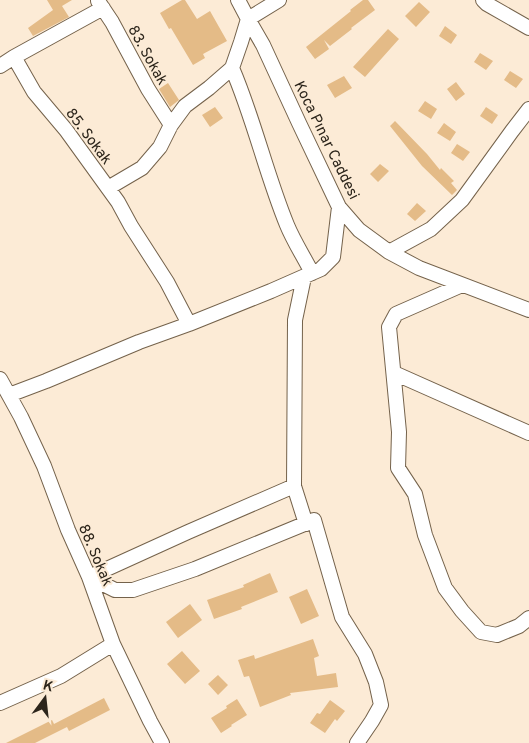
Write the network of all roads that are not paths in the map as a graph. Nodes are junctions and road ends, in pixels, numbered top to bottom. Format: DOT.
graph roads {
  1 [pos="238,0"];
  2 [pos="279,0"];
  3 [pos="483,0"];
  4 [pos="100,4"];
  5 [pos="248,19"];
  6 [pos="529,28"];
  7 [pos="14,57"];
  8 [pos="0,66"];
  9 [pos="232,68"];
  10 [pos="529,109"];
  11 [pos="171,125"];
  12 [pos="108,188"];
  13 [pos="340,207"];
  14 [pos="389,252"];
  15 [pos="308,275"];
  16 [pos="462,285"];
  17 [pos="529,310"];
  18 [pos="189,324"];
  19 [pos="394,373"];
  20 [pos="0,379"];
  21 [pos="9,395"];
  22 [pos="529,433"];
  23 [pos="294,486"];
  24 [pos="306,524"];
  25 [pos="89,577"];
  26 [pos="529,618"];
  27 [pos="113,644"];
  28 [pos="0,703"];
  29 [pos="162,743"];
  30 [pos="357,743"];
  1 -- 5 [label="street, Koca Pınar Caddesi"];
  2 -- 5 [label="street"];
  3 -- 6 [label="street"];
  4 -- 7 [label="street"];
  4 -- 11 [label="street, 83. Sokak"];
  5 -- 9 [label="street"];
  5 -- 13 [label="street, Koca Pınar Caddesi"];
  7 -- 8 [label="street"];
  7 -- 12 [label="street, 85. Sokak"];
  9 -- 11 [label="street"];
  9 -- 15 [label="street"];
  10 -- 14 [label="street"];
  11 -- 12 [label="street"];
  12 -- 18 [label="street, 85. Sokak"];
  13 -- 14 [label="street, Koca Pınar Caddesi"];
  13 -- 15 [label="street"];
  14 -- 16 [label="street, Koca Pınar Caddesi"];
  15 -- 18 [label="street"];
  15 -- 23 [label="street"];
  16 -- 17 [label="street, Koca Pınar Caddesi"];
  16 -- 19 [label="street"];
  18 -- 21 [label="street"];
  19 -- 22 [label="street"];
  19 -- 26 [label="street"];
  20 -- 21 [label="street, 88. Sokak"];
  21 -- 25 [label="street, 88. Sokak"];
  23 -- 24 [label="street"];
  23 -- 25 [label="street"];
  24 -- 25 [label="street"];
  24 -- 30 [label="street"];
  25 -- 27 [label="street, 88. Sokak"];
  27 -- 28 [label="street"];
  27 -- 29 [label="street, 88. Sokak"];
}
